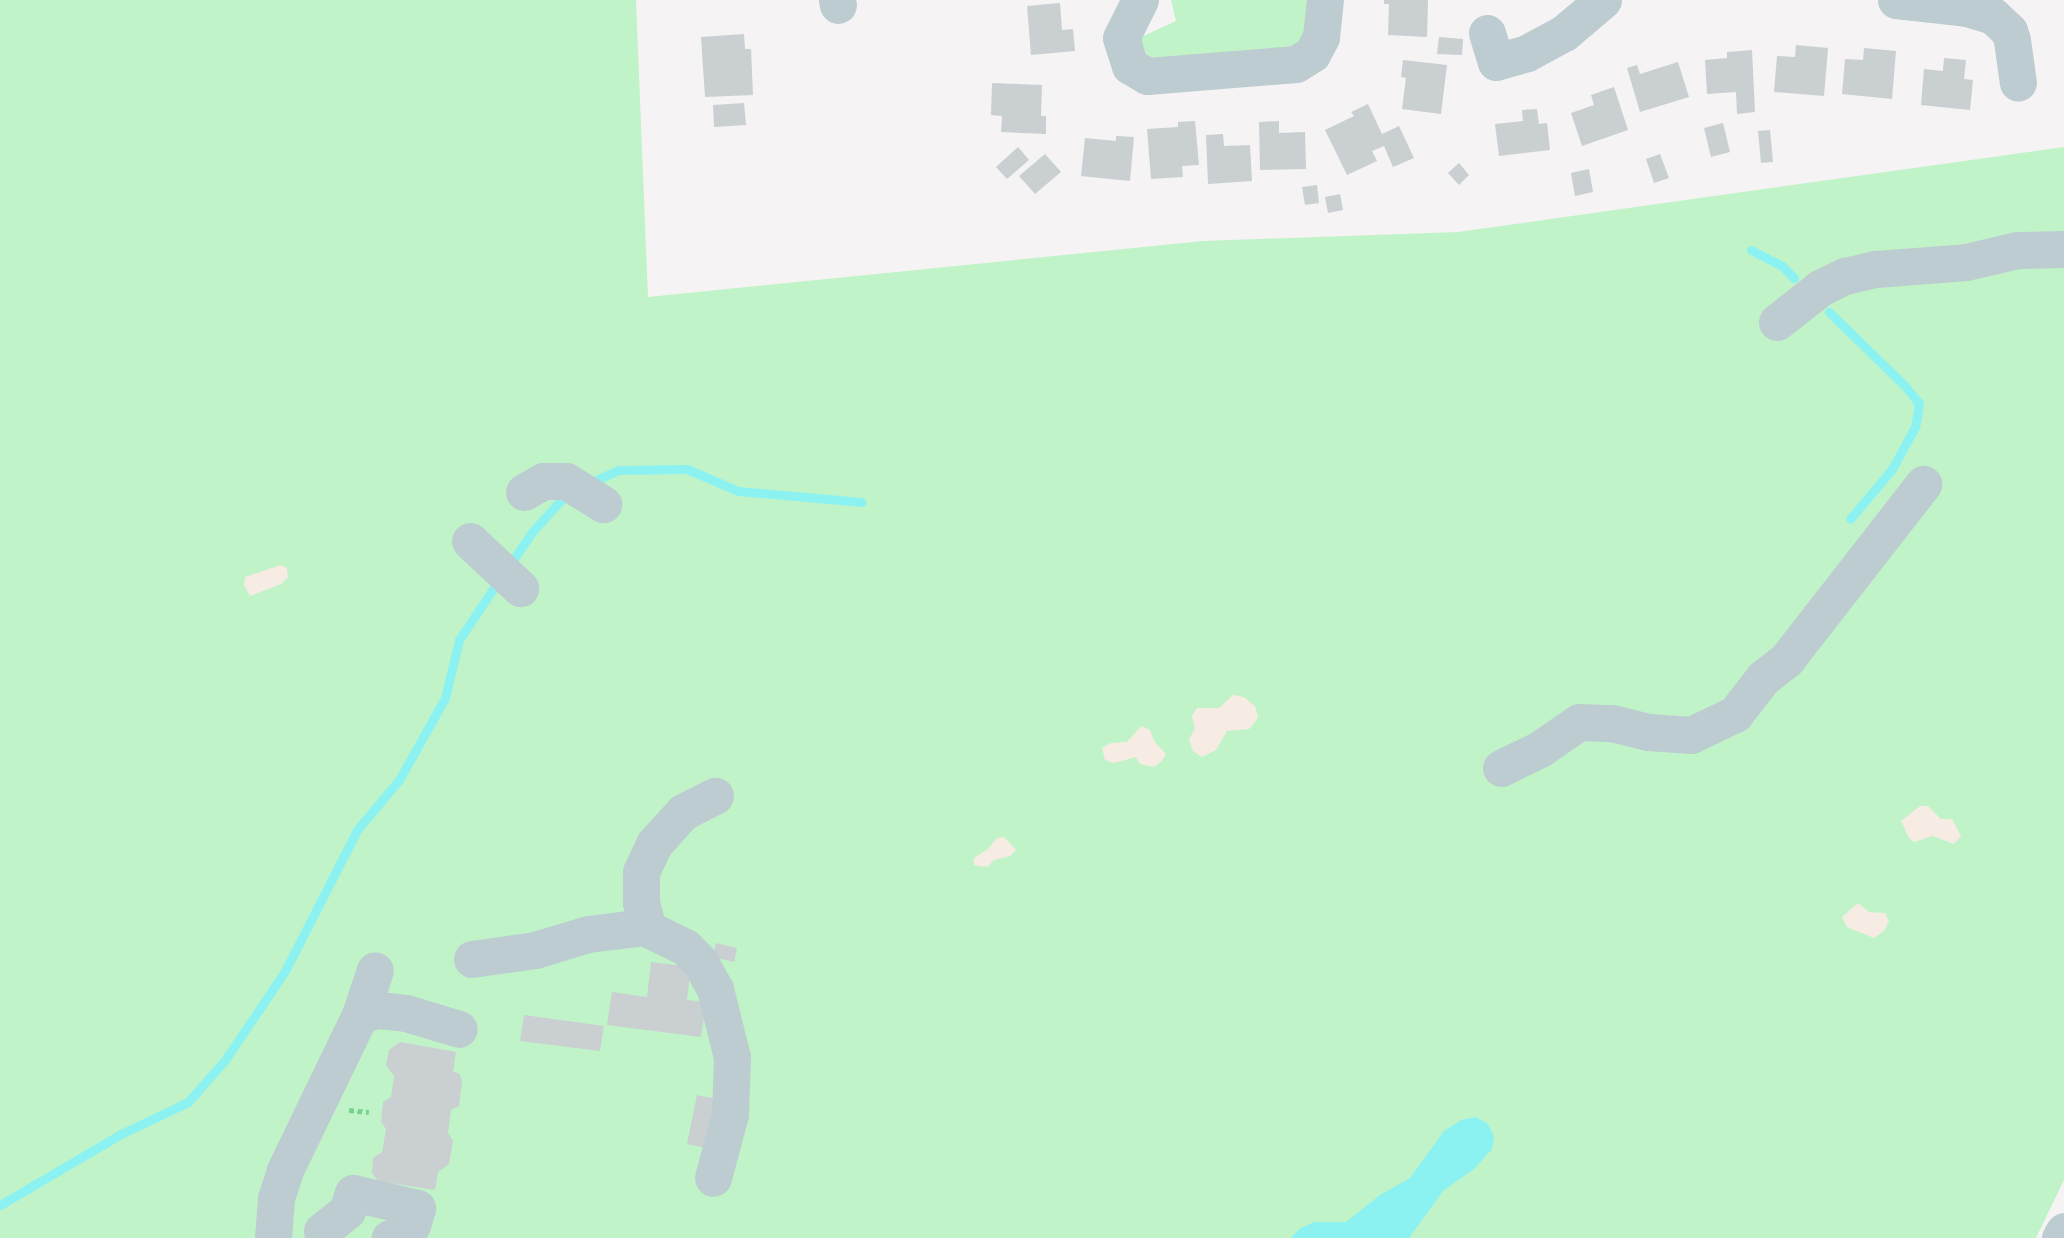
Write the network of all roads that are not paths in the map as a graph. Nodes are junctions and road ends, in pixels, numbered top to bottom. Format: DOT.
graph roads {
  1 [pos="1140,0"];
  2 [pos="1325,0"];
  3 [pos="1603,0"];
  4 [pos="1896,0"];
  5 [pos="1487,33"];
  6 [pos="2018,83"];
  7 [pos="2064,249"];
  8 [pos="1777,322"];
  9 [pos="1923,484"];
  10 [pos="524,492"];
  11 [pos="585,494"];
  12 [pos="1501,768"];
  13 [pos="715,796"];
  14 [pos="648,929"];
  15 [pos="472,959"];
  16 [pos="375,970"];
  17 [pos="360,1015"];
  18 [pos="459,1029"];
  19 [pos="713,1178"];
  20 [pos="273,1231"];
  21 [pos="321,1231"];
  22 [pos="2064,1231"];
  23 [pos="375,1238"];
  24 [pos="390,1238"];
  25 [pos="2060,1238"];
  1 -- 2 [label="street"];
  3 -- 5 [label="street"];
  4 -- 6 [label="street"];
  7 -- 8 [label="street"];
  9 -- 12 [label="street"];
  10 -- 11 [label="street"];
  13 -- 14 [label="street"];
  14 -- 15 [label="street"];
  14 -- 19 [label="street"];
  16 -- 17 [label="street"];
  17 -- 18 [label="street"];
  17 -- 20 [label="street"];
  20 -- 21 [label="street"];
  21 -- 23 [label="street"];
  21 -- 24 [label="street"];
  22 -- 25 [label="street"];
}
